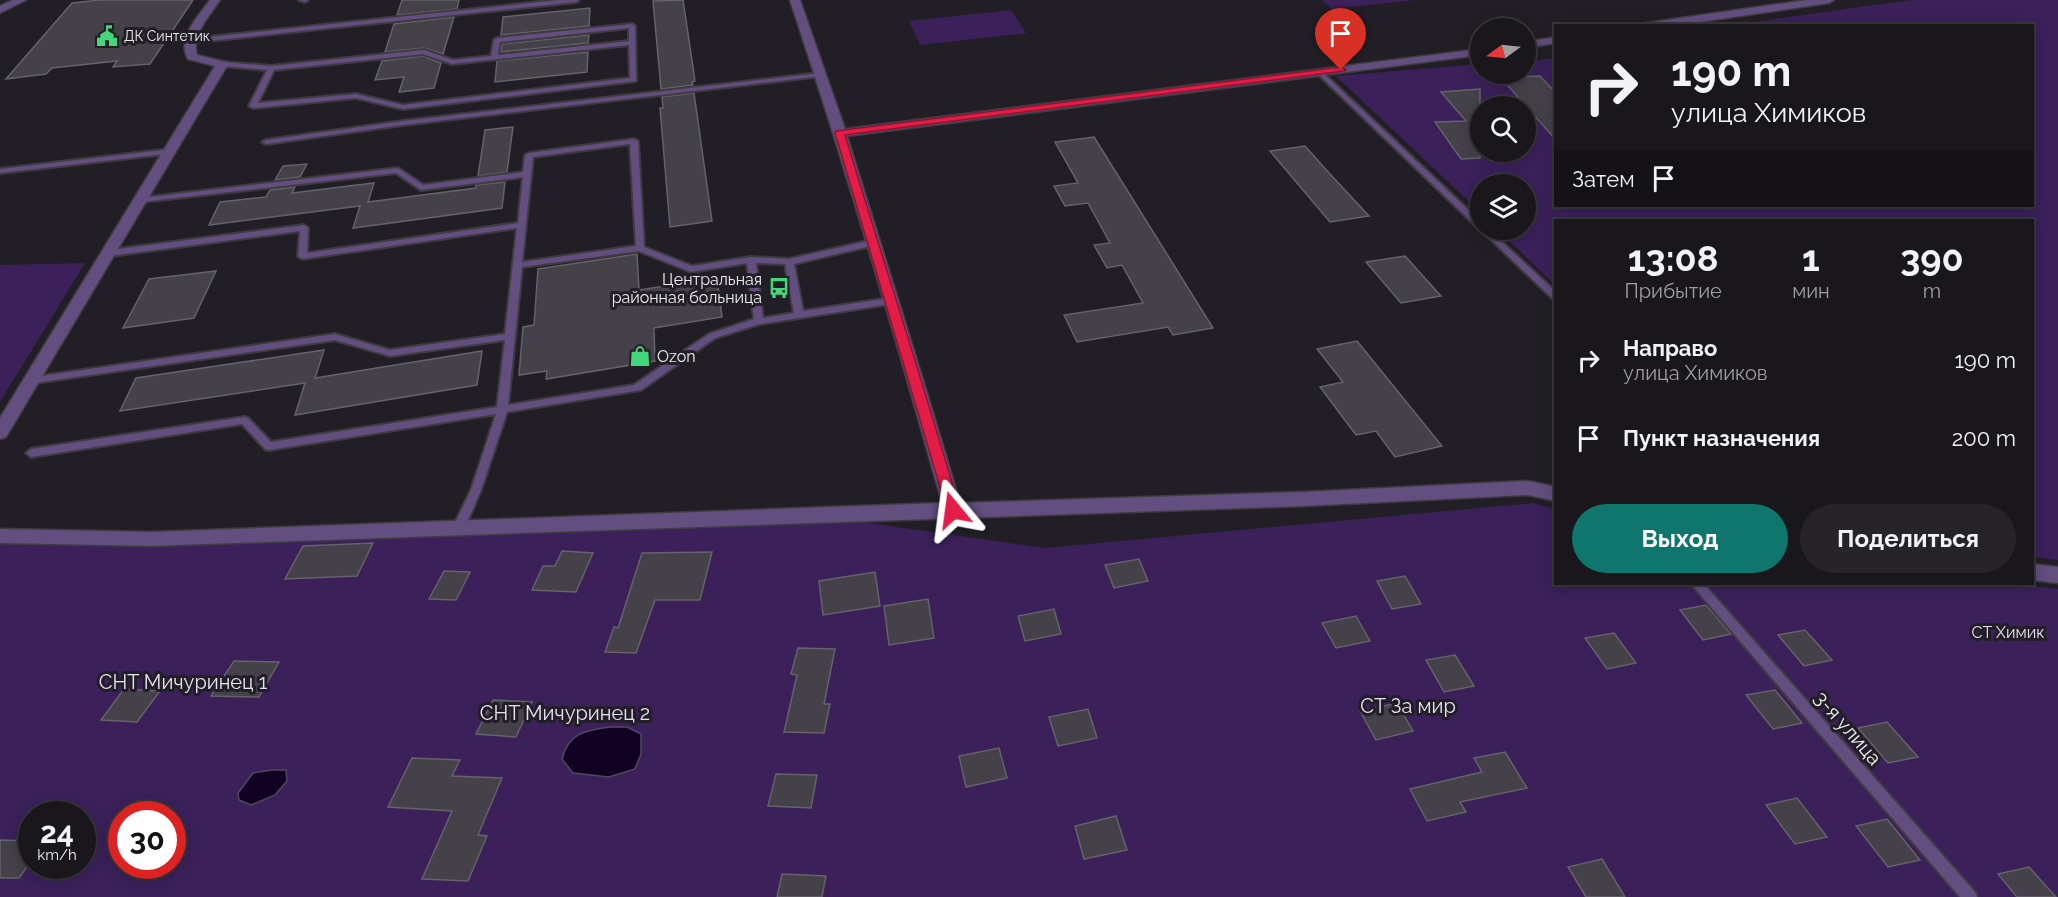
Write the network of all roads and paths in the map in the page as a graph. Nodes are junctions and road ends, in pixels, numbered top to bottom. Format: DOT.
graph roads {
  1 [pos="21,0"];
  2 [pos="215,0"];
  3 [pos="576,0"];
  4 [pos="795,0"];
  5 [pos="1829,0"];
  6 [pos="1792,2"];
  7 [pos="0,10"];
  8 [pos="1658,24"];
  9 [pos="1554,40"];
  10 [pos="189,41"];
  11 [pos="633,43"];
  12 [pos="1536,43"];
  13 [pos="1470,53"];
  14 [pos="494,58"];
  15 [pos="222,64"];
  16 [pos="271,68"];
  17 [pos="1319,72"];
  18 [pos="819,75"];
  19 [pos="840,133"];
  20 [pos="266,142"];
  21 [pos="171,151"];
  22 [pos="0,171"];
  23 [pos="527,174"];
  24 [pos="141,200"];
  25 [pos="1470,215"];
  26 [pos="522,225"];
  27 [pos="1496,240"];
  28 [pos="872,243"];
  29 [pos="640,248"];
  30 [pos="110,253"];
  31 [pos="751,260"];
  32 [pos="789,262"];
  33 [pos="517,265"];
  34 [pos="1554,295"];
  35 [pos="890,301"];
  36 [pos="799,315"];
  37 [pos="759,321"];
  38 [pos="510,336"];
  39 [pos="34,380"];
  40 [pos="502,411"];
  41 [pos="0,433"];
  42 [pos="31,453"];
  43 [pos="1554,494"];
  44 [pos="953,510"];
  45 [pos="459,527"];
  46 [pos="0,536"];
  47 [pos="2034,572"];
  48 [pos="2058,575"];
  49 [pos="1698,585"];
  50 [pos="1970,897"];
  1 -- 7 [label="street"];
  2 -- 10 [label="street"];
  3 -- 10 [label="lane"];
  4 -- 18 [label="street"];
  5 -- 6 [label="street"];
  6 -- 8 [label="street"];
  9 -- 12 [label="street"];
  10 -- 15 [label="street"];
  11 -- 14 [label="lane"];
  11 -- 14 [label="lane"];
  11 -- 16 [label="lane"];
  13 -- 17 [label="street"];
  14 -- 16 [label="lane"];
  15 -- 16 [label="lane"];
  15 -- 21 [label="street"];
  17 -- 19 [label="street"];
  17 -- 25 [label="lane"];
  18 -- 19 [label="street"];
  18 -- 20 [label="lane"];
  19 -- 28 [label="street"];
  21 -- 22 [label="lane"];
  21 -- 24 [label="street"];
  23 -- 24 [label="lane"];
  23 -- 26 [label="lane"];
  23 -- 29 [label="lane"];
  24 -- 30 [label="street"];
  26 -- 30 [label="lane"];
  26 -- 33 [label="lane"];
  27 -- 34 [label="lane"];
  28 -- 32 [label="lane"];
  28 -- 35 [label="street"];
  29 -- 31 [label="lane"];
  29 -- 33 [label="lane"];
  30 -- 39 [label="street"];
  31 -- 32 [label="lane"];
  31 -- 37 [label="lane"];
  32 -- 36 [label="lane"];
  33 -- 38 [label="lane"];
  35 -- 36 [label="lane"];
  35 -- 44 [label="street"];
  36 -- 37 [label="lane"];
  37 -- 40 [label="lane"];
  38 -- 39 [label="lane"];
  38 -- 40 [label="lane"];
  39 -- 41 [label="street"];
  40 -- 42 [label="lane"];
  40 -- 45 [label="lane"];
  43 -- 44 [label="street"];
  44 -- 45 [label="street"];
  45 -- 46 [label="street"];
  47 -- 48 [label="street"];
  49 -- 50 [label="lane, 3-я улица"];
}
